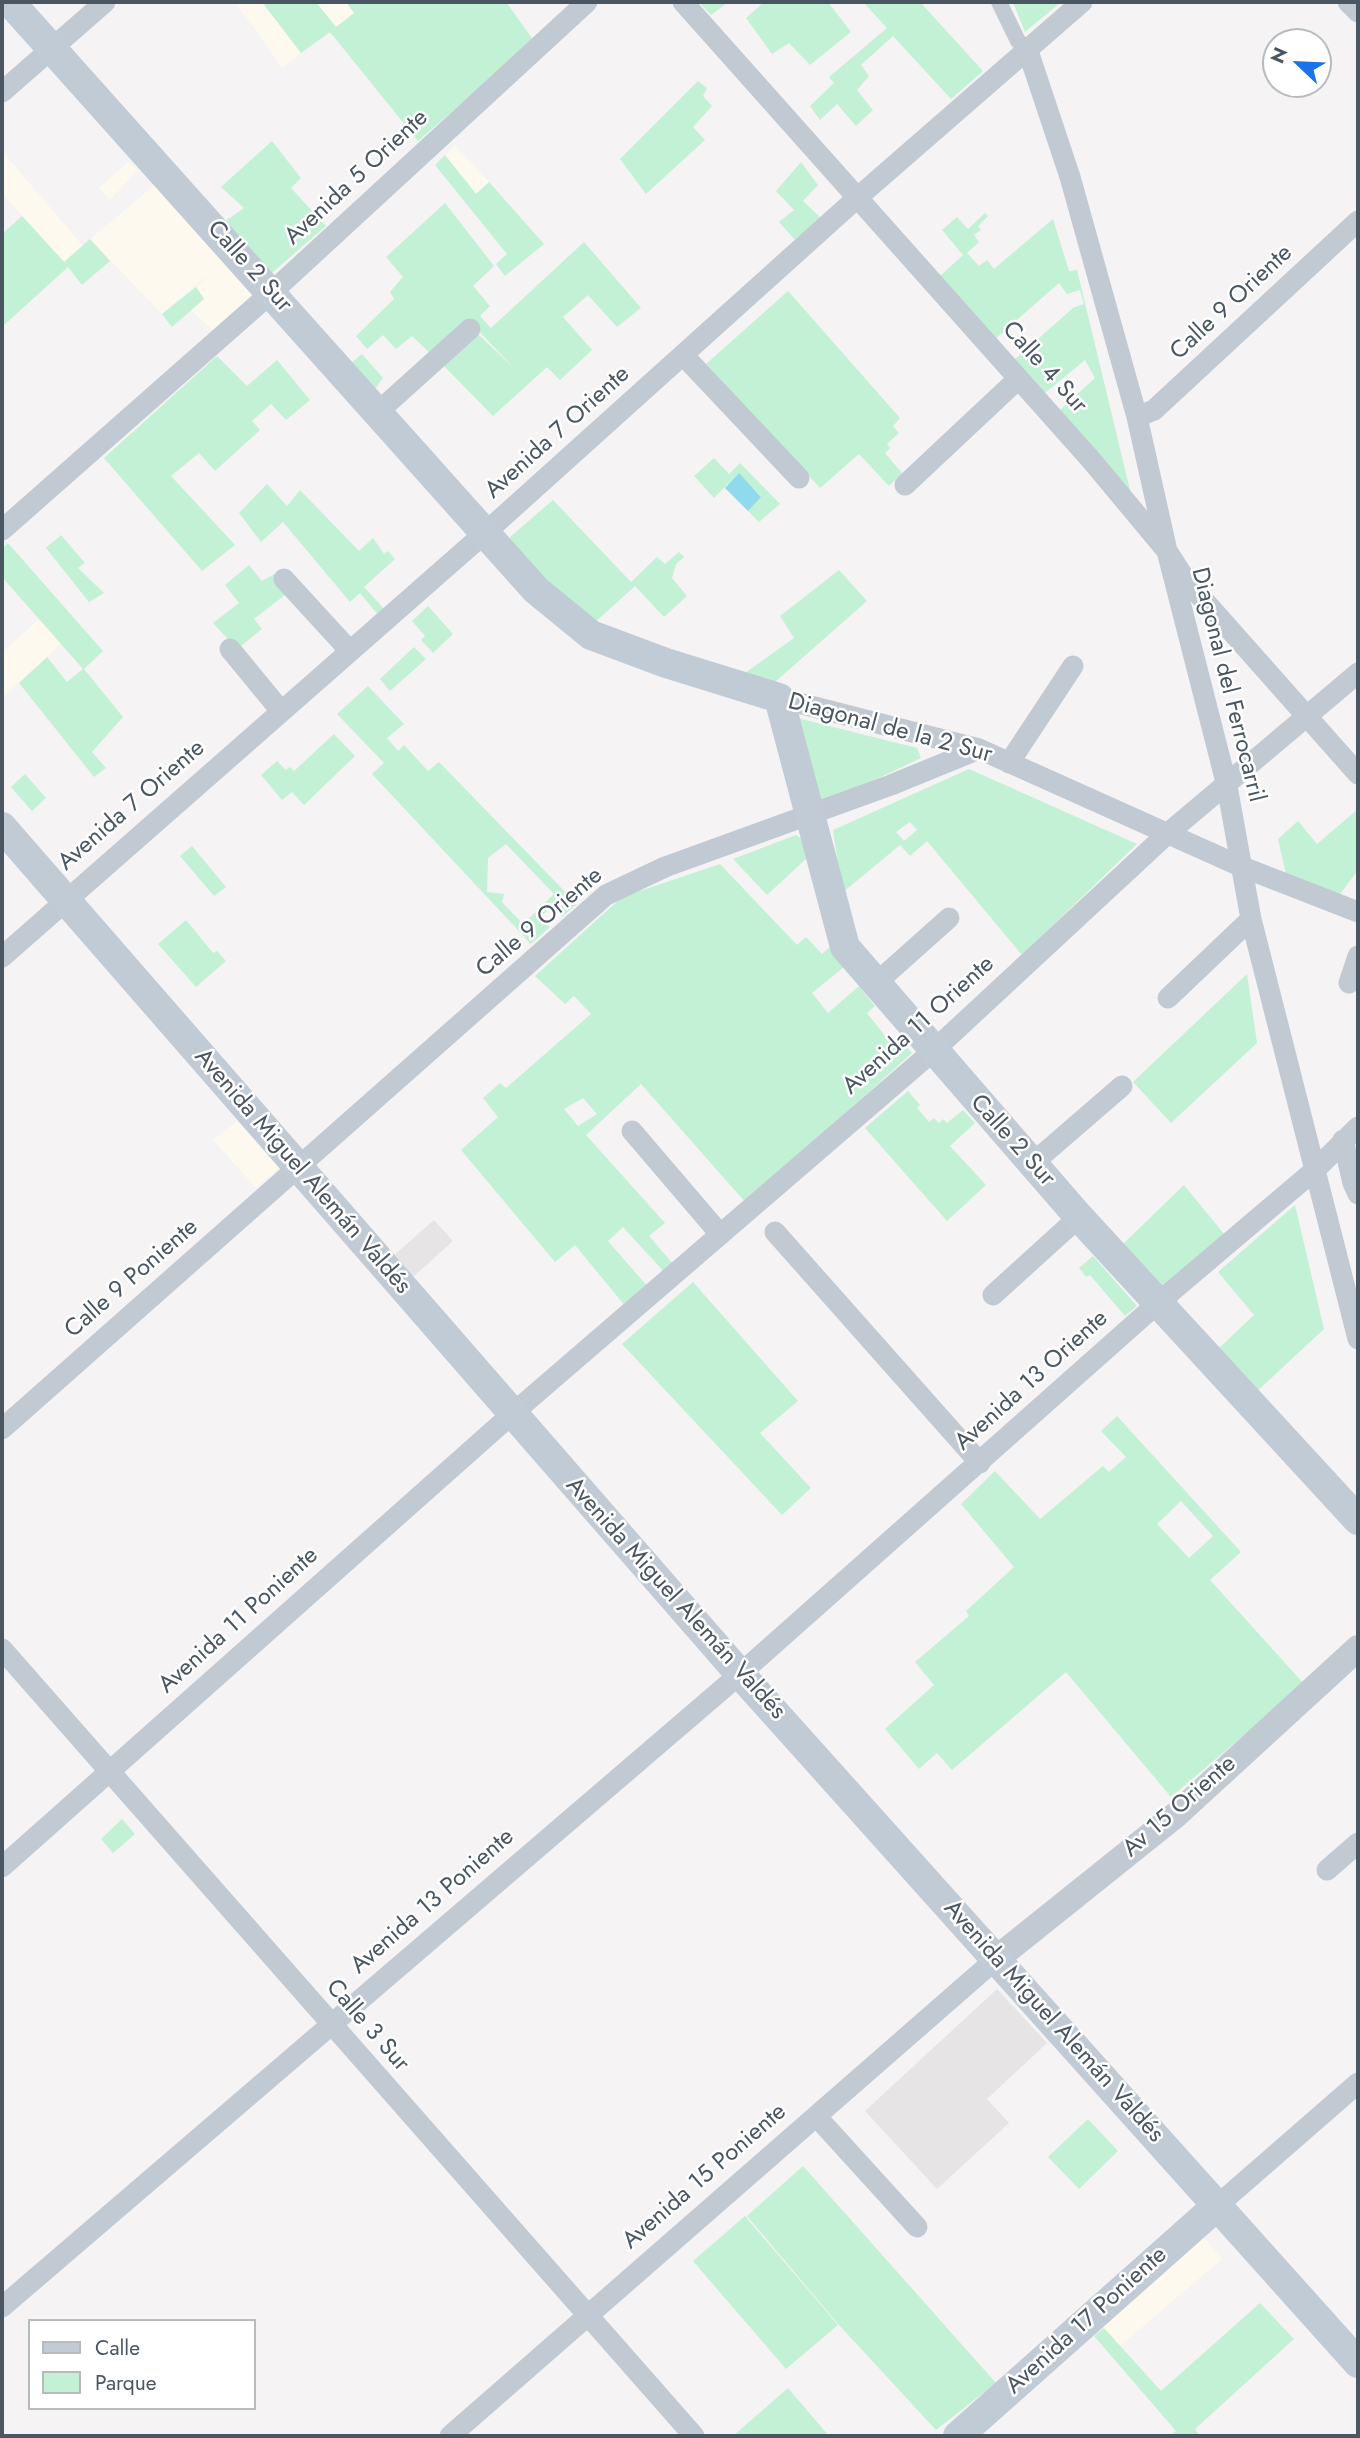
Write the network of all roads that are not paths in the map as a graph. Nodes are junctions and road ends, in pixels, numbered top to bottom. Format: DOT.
graph roads {
  1 [pos="10,2"];
  2 [pos="105,2"];
  3 [pos="587,2"];
  4 [pos="683,2"];
  5 [pos="999,2"];
  6 [pos="1082,2"];
  7 [pos="1349,2"];
  8 [pos="1358,12"];
  9 [pos="53,48"];
  10 [pos="1027,48"];
  11 [pos="2,92"];
  12 [pos="857,198"];
  13 [pos="1358,221"];
  14 [pos="272,292"];
  15 [pos="470,329"];
  16 [pos="683,355"];
  17 [pos="1018,379"];
  18 [pos="379,411"];
  19 [pos="1137,417"];
  20 [pos="799,478"];
  21 [pos="905,485"];
  22 [pos="2,530"];
  23 [pos="486,533"];
  24 [pos="1167,551"];
  25 [pos="284,579"];
  26 [pos="230,649"];
  27 [pos="350,651"];
  28 [pos="1073,666"];
  29 [pos="1358,673"];
  30 [pos="779,698"];
  31 [pos="281,711"];
  32 [pos="1307,717"];
  33 [pos="979,749"];
  34 [pos="1009,763"];
  35 [pos="1358,774"];
  36 [pos="1227,786"];
  37 [pos="811,815"];
  38 [pos="2,827"];
  39 [pos="1167,834"];
  40 [pos="1240,866"];
  41 [pos="65,898"];
  42 [pos="1358,912"];
  43 [pos="949,918"];
  44 [pos="1251,919"];
  45 [pos="1358,956"];
  46 [pos="2,957"];
  47 [pos="875,984"];
  48 [pos="1349,984"];
  49 [pos="1168,998"];
  50 [pos="932,1052"];
  51 [pos="1122,1086"];
  52 [pos="632,1131"];
  53 [pos="1351,1133"];
  54 [pos="1033,1163"];
  55 [pos="298,1168"];
  56 [pos="1316,1169"];
  57 [pos="1358,1194"];
  58 [pos="1079,1217"];
  59 [pos="775,1232"];
  60 [pos="720,1234"];
  61 [pos="993,1295"];
  62 [pos="1158,1303"];
  63 [pos="1358,1339"];
  64 [pos="512,1414"];
  65 [pos="2,1429"];
  66 [pos="980,1463"];
  67 [pos="1358,1520"];
  68 [pos="1358,1648"];
  69 [pos="2,1649"];
  70 [pos="740,1674"];
  71 [pos="111,1770"];
  72 [pos="1358,1843"];
  73 [pos="2,1867"];
  74 [pos="1328,1870"];
  75 [pos="996,1959"];
  76 [pos="330,2025"];
  77 [pos="1358,2083"];
  78 [pos="816,2116"];
  79 [pos="1217,2206"];
  80 [pos="917,2227"];
  81 [pos="2,2308"];
  82 [pos="585,2316"];
  83 [pos="1358,2363"];
  84 [pos="450,2436"];
  85 [pos="694,2436"];
  86 [pos="958,2436"];
  1 -- 9 [label="main road, Calle 2 Sur"];
  2 -- 9 [label="street"];
  3 -- 14 [label="street, Avenida 5 Oriente"];
  4 -- 12 [label="street, Calle 4 Sur"];
  5 -- 10 [label="street"];
  6 -- 10 [label="street, Avenida 7 Oriente"];
  7 -- 8 [label="street"];
  9 -- 11 [label="street"];
  9 -- 14 [label="main road, Calle 2 Sur"];
  10 -- 12 [label="street, Avenida 7 Oriente"];
  10 -- 19 [label="street, Diagonal del Ferrocarril"];
  12 -- 16 [label="street, Avenida 7 Oriente"];
  12 -- 17 [label="street, Calle 4 Sur"];
  13 -- 19 [label="street, Calle 9 Oriente"];
  14 -- 18 [label="main road, Calle 2 Sur"];
  14 -- 22 [label="street, Avenida 5 Oriente"];
  15 -- 18 [label="street"];
  16 -- 20 [label="street"];
  16 -- 23 [label="street, Avenida 7 Oriente"];
  17 -- 21 [label="street"];
  17 -- 24 [label="street, Calle 4 Sur"];
  18 -- 23 [label="main road, Calle 2 Sur"];
  19 -- 24 [label="street, Diagonal del Ferrocarril"];
  23 -- 27 [label="street, Avenida 7 Oriente"];
  23 -- 30 [label="main road, Diagonal de la 2 Sur"];
  24 -- 32 [label="street, Calle 4 Sur"];
  24 -- 36 [label="street, Diagonal del Ferrocarril"];
  25 -- 27 [label="street"];
  26 -- 31 [label="street"];
  27 -- 31 [label="street, Avenida 7 Oriente"];
  28 -- 34 [label="street"];
  29 -- 32 [label="street, Avenida 11 Oriente"];
  30 -- 33 [label="street, Diagonal de la 2 Sur"];
  30 -- 37 [label="main road, Calle 2 Sur"];
  31 -- 41 [label="street, Avenida 7 Oriente"];
  32 -- 35 [label="street, Calle 4 Sur"];
  32 -- 36 [label="street, Avenida 11 Oriente"];
  33 -- 34 [label="street, Diagonal de la 2 Sur"];
  33 -- 37 [label="street, Calle 9 Oriente"];
  34 -- 39 [label="street, Diagonal de la 2 Sur"];
  36 -- 39 [label="street, Avenida 11 Oriente"];
  36 -- 40 [label="street, Diagonal del Ferrocarril"];
  37 -- 47 [label="main road, Calle 2 Sur"];
  37 -- 55 [label="street, Calle 9 Oriente"];
  38 -- 41 [label="main road, Avenida Miguel Alemán Valdés"];
  39 -- 40 [label="street, Diagonal de la 2 Sur"];
  39 -- 50 [label="street, Avenida 11 Oriente"];
  40 -- 42 [label="street, Diagonal de la 2 Sur"];
  40 -- 44 [label="street, Diagonal del Ferrocarril"];
  41 -- 46 [label="street, Avenida 7 Oriente"];
  41 -- 55 [label="main road, Avenida Miguel Alemán Valdés"];
  43 -- 47 [label="street"];
  44 -- 49 [label="street"];
  44 -- 56 [label="street, Diagonal del Ferrocarril"];
  45 -- 48 [label="street"];
  47 -- 50 [label="main road, Calle 2 Sur"];
  50 -- 54 [label="main road, Calle 2 Sur"];
  50 -- 60 [label="street, Avenida 11 Oriente"];
  51 -- 54 [label="street"];
  52 -- 60 [label="street"];
  53 -- 56 [label="street, Avenida 13 Oriente"];
  53 -- 57 [label="street"];
  54 -- 58 [label="main road, Calle 2 Sur"];
  55 -- 64 [label="main road, Avenida Miguel Alemán Valdés"];
  55 -- 65 [label="street, Calle 9 Poniente"];
  56 -- 62 [label="street, Avenida 13 Oriente"];
  56 -- 63 [label="street, Diagonal del Ferrocarril"];
  58 -- 61 [label="street"];
  58 -- 62 [label="main road, Calle 2 Sur"];
  59 -- 66 [label="street"];
  60 -- 64 [label="street, Avenida 11 Oriente"];
  62 -- 66 [label="street, Avenida 13 Oriente"];
  62 -- 67 [label="main road, Calle 2 Sur"];
  64 -- 70 [label="main road, Avenida Miguel Alemán Valdés"];
  64 -- 71 [label="street, Avenida 11 Poniente"];
  66 -- 70 [label="street, Avenida 13 Oriente"];
  68 -- 75 [label="street, Av 15 Oriente"];
  69 -- 71 [label="street, Calle 3 Sur"];
  70 -- 75 [label="main road, Avenida Miguel Alemán Valdés"];
  70 -- 76 [label="street, Avenida 13 Poniente"];
  71 -- 73 [label="street, Avenida 11 Poniente"];
  71 -- 76 [label="street, Calle 3 Sur"];
  72 -- 74 [label="street"];
  75 -- 78 [label="street, Avenida 15 Poniente"];
  75 -- 79 [label="main road, Avenida Miguel Alemán Valdés"];
  76 -- 81 [label="street, Avenida 13 Poniente"];
  76 -- 82 [label="street, Calle 3 Sur"];
  77 -- 79 [label="street"];
  78 -- 80 [label="street"];
  78 -- 82 [label="street, Avenida 15 Poniente"];
  79 -- 83 [label="main road, Avenida Miguel Alemán Valdés"];
  79 -- 86 [label="main road, Avenida 17 Poniente"];
  82 -- 84 [label="street, Avenida 15 Poniente"];
  82 -- 85 [label="street, Calle 3 Sur"];
}
